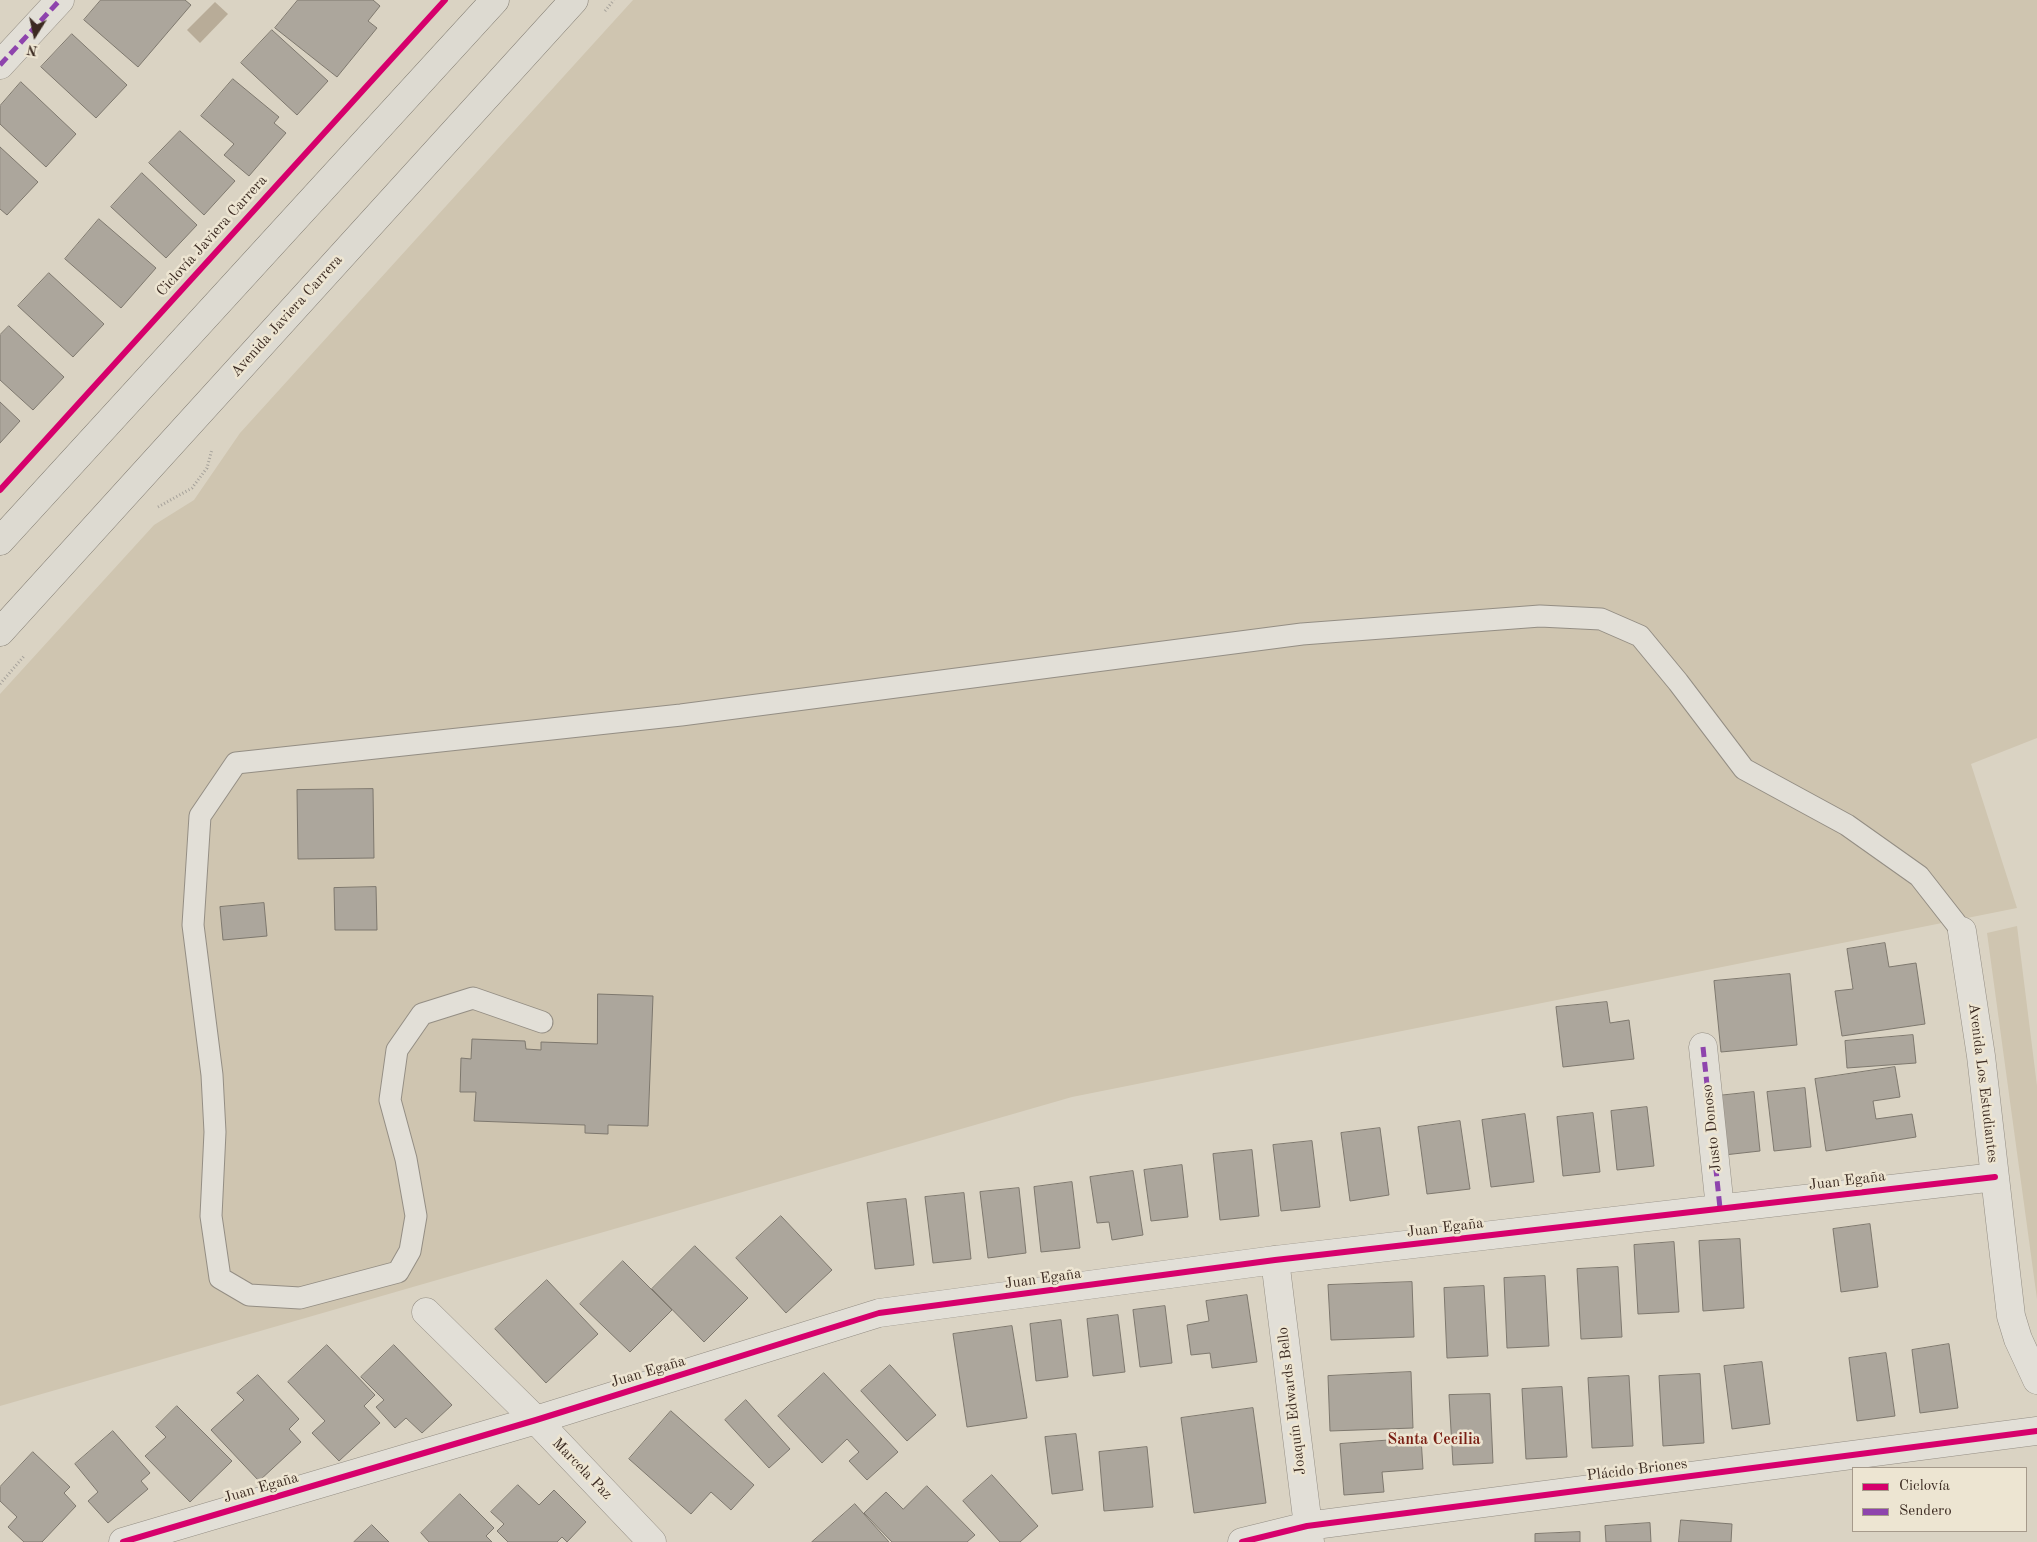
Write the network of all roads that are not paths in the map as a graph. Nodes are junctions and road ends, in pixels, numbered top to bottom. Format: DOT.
graph roads {
  1 [pos="60,0"];
  2 [pos="495,0"];
  3 [pos="574,0"];
  4 [pos="0,65"];
  5 [pos="0,541"];
  6 [pos="0,632"];
  7 [pos="1962,932"];
  8 [pos="542,1022"];
  9 [pos="1703,1047"];
  10 [pos="1995,1177"];
  11 [pos="1720,1208"];
  12 [pos="1275,1260"];
  13 [pos="426,1312"];
  14 [pos="2037,1380"];
  15 [pos="536,1420"];
  16 [pos="2037,1431"];
  17 [pos="1308,1534"];
  18 [pos="123,1542"];
  19 [pos="652,1542"];
  20 [pos="1242,1542"];
  1 -- 4 [label="street"];
  2 -- 5 [label="main road"];
  3 -- 6 [label="main road, Avenida Javiera Carrera"];
  7 -- 8 [label="lane"];
  7 -- 10 [label="street, Avenida Los Estudiantes"];
  9 -- 11 [label="street, Justo Donoso"];
  10 -- 11 [label="street, Juan Egaña"];
  10 -- 14 [label="street, Avenida Los Estudiantes"];
  11 -- 12 [label="street, Juan Egaña"];
  12 -- 15 [label="street, Juan Egaña"];
  12 -- 17 [label="street, Joaquín Edwards Bello"];
  13 -- 15 [label="street, Marcela Paz"];
  15 -- 18 [label="street, Juan Egaña"];
  15 -- 19 [label="street, Marcela Paz"];
  16 -- 17 [label="street, Plácido Briones"];
  17 -- 20 [label="street, Plácido Briones"];
}
